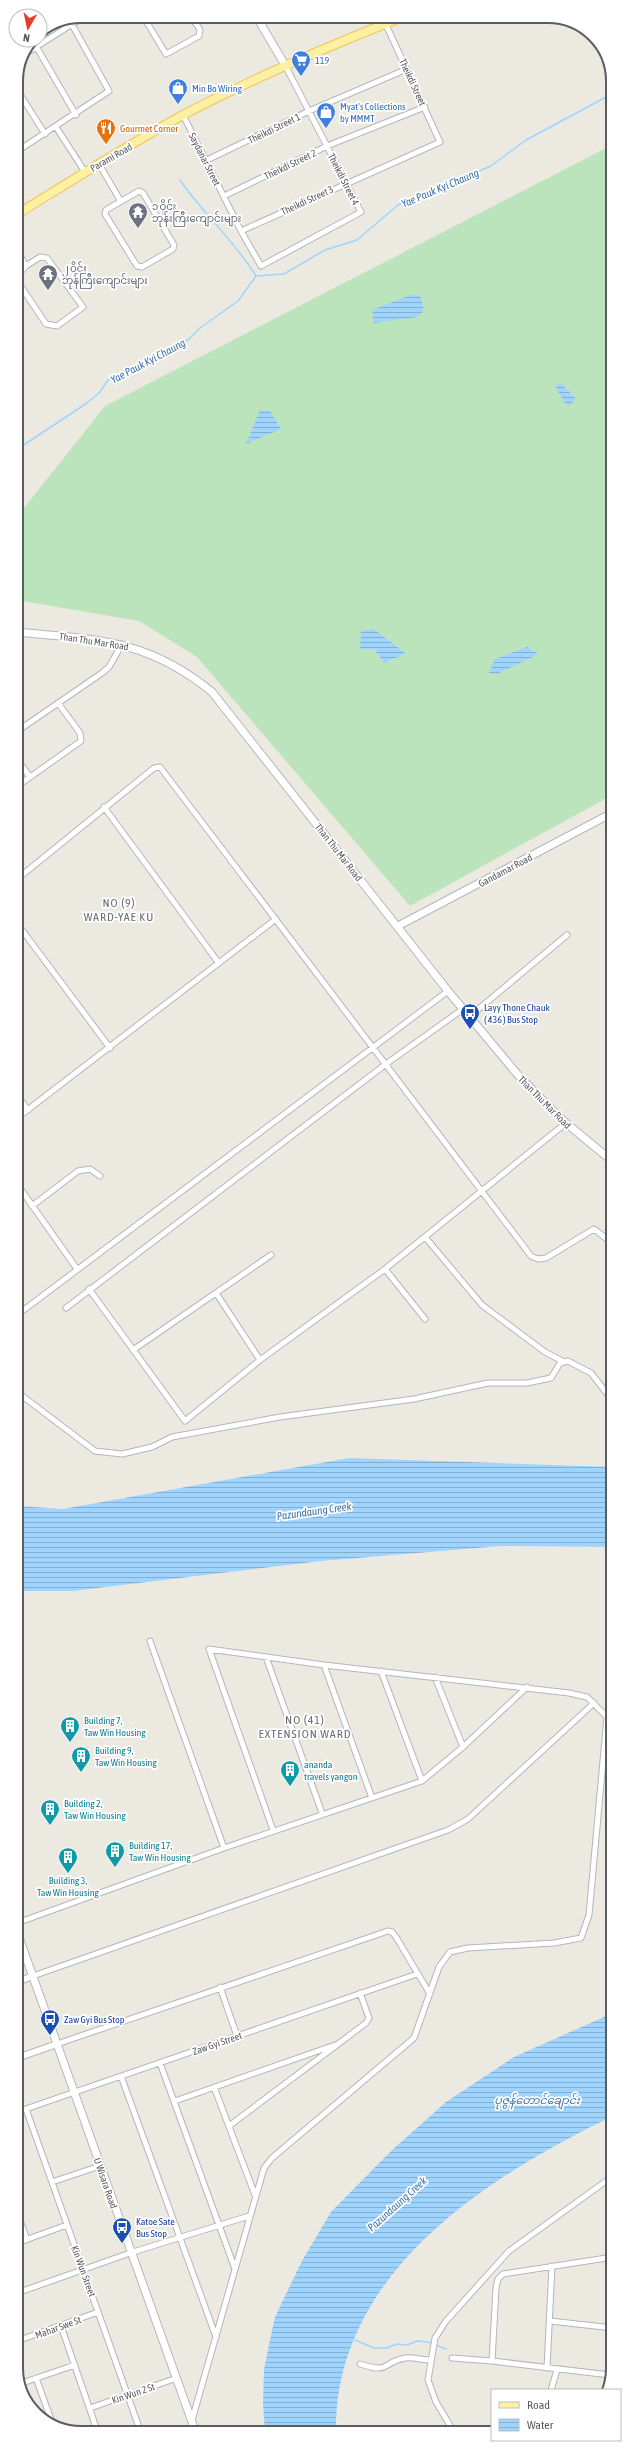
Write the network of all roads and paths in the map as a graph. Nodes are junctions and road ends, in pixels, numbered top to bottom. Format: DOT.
graph roads {
  1 [pos="147,23"];
  2 [pos="195,23"];
  3 [pos="260,23"];
  4 [pos="376,23"];
  5 [pos="384,23"];
  6 [pos="72,24"];
  7 [pos="67,25"];
  8 [pos="48,38"];
  9 [pos="37,48"];
  10 [pos="285,65"];
  11 [pos="407,69"];
  12 [pos="23,99"];
  13 [pos="425,107"];
  14 [pos="309,111"];
  15 [pos="76,114"];
  16 [pos="183,116"];
  17 [pos="56,127"];
  18 [pos="45,134"];
  19 [pos="440,141"];
  20 [pos="327,146"];
  21 [pos="23,148"];
  22 [pos="207,160"];
  23 [pos="99,164"];
  24 [pos="85,172"];
  25 [pos="346,182"];
  26 [pos="224,196"];
  27 [pos="120,200"];
  28 [pos="23,211"];
  29 [pos="241,232"];
  30 [pos="23,261"];
  31 [pos="26,266"];
  32 [pos="260,266"];
  33 [pos="23,270"];
  34 [pos="23,289"];
  35 [pos="23,633"];
  36 [pos="122,644"];
  37 [pos="58,703"];
  38 [pos="23,727"];
  39 [pos="23,768"];
  40 [pos="30,777"];
  41 [pos="23,782"];
  42 [pos="104,807"];
  43 [pos="606,816"];
  44 [pos="23,874"];
  45 [pos="276,919"];
  46 [pos="398,926"];
  47 [pos="23,931"];
  48 [pos="567,935"];
  49 [pos="218,962"];
  50 [pos="448,991"];
  51 [pos="463,1010"];
  52 [pos="469,1016"];
  53 [pos="374,1047"];
  54 [pos="110,1048"];
  55 [pos="386,1064"];
  56 [pos="23,1104"];
  57 [pos="28,1110"];
  58 [pos="23,1113"];
  59 [pos="566,1123"];
  60 [pos="606,1156"];
  61 [pos="100,1176"];
  62 [pos="481,1191"];
  63 [pos="23,1193"];
  64 [pos="32,1206"];
  65 [pos="425,1237"];
  66 [pos="606,1238"];
  67 [pos="271,1255"];
  68 [pos="77,1269"];
  69 [pos="385,1269"];
  70 [pos="89,1289"];
  71 [pos="216,1293"];
  72 [pos="66,1308"];
  73 [pos="23,1310"];
  74 [pos="425,1319"];
  75 [pos="133,1350"];
  76 [pos="260,1360"];
  77 [pos="564,1362"];
  78 [pos="606,1392"];
  79 [pos="23,1397"];
  80 [pos="150,1642"];
  81 [pos="266,1657"];
  82 [pos="324,1665"];
  83 [pos="381,1671"];
  84 [pos="435,1677"];
  85 [pos="527,1688"];
  86 [pos="594,1703"];
  87 [pos="606,1716"];
  88 [pos="606,1728"];
  89 [pos="463,1747"];
  90 [pos="422,1780"];
  91 [pos="372,1798"];
  92 [pos="322,1813"];
  93 [pos="273,1830"];
  94 [pos="224,1848"];
  95 [pos="23,1921"];
  96 [pos="23,1949"];
  97 [pos="417,1974"];
  98 [pos="33,1977"];
  99 [pos="23,1980"];
  100 [pos="220,1987"];
  101 [pos="360,1993"];
  102 [pos="430,1994"];
  103 [pos="237,2036"];
  104 [pos="55,2038"];
  105 [pos="340,2044"];
  106 [pos="23,2055"];
  107 [pos="160,2063"];
  108 [pos="121,2076"];
  109 [pos="214,2087"];
  110 [pos="75,2092"];
  111 [pos="175,2101"];
  112 [pos="26,2109"];
  113 [pos="23,2110"];
  114 [pos="229,2126"];
  115 [pos="100,2166"];
  116 [pos="606,2181"];
  117 [pos="52,2182"];
  118 [pos="255,2195"];
  119 [pos="249,2216"];
  120 [pos="219,2224"];
  121 [pos="67,2225"];
  122 [pos="23,2229"];
  123 [pos="178,2239"];
  124 [pos="27,2240"];
  125 [pos="23,2241"];
  126 [pos="130,2253"];
  127 [pos="606,2258"];
  128 [pos="552,2266"];
  129 [pos="83,2270"];
  130 [pos="235,2270"];
  131 [pos="23,2291"];
  132 [pos="98,2312"];
  133 [pos="550,2321"];
  134 [pos="61,2326"];
  135 [pos="606,2327"];
  136 [pos="216,2337"];
  137 [pos="23,2339"];
  138 [pos="452,2358"];
  139 [pos="431,2360"];
  140 [pos="492,2361"];
  141 [pos="360,2364"];
  142 [pos="75,2365"];
  143 [pos="547,2368"];
  144 [pos="557,2370"];
  145 [pos="606,2375"];
  146 [pos="36,2378"];
  147 [pos="177,2378"];
  148 [pos="25,2382"];
  149 [pos="551,2389"];
  150 [pos="128,2395"];
  151 [pos="90,2408"];
  152 [pos="50,2417"];
  153 [pos="192,2420"];
  154 [pos="96,2426"];
  155 [pos="139,2426"];
  156 [pos="194,2426"];
  157 [pos="450,2426"];
  1 -- 2 [label="street"];
  3 -- 10 [label="main road"];
  4 -- 10 [label="main road, Parami Road"];
  5 -- 11 [label="street, Theikdi Street"];
  6 -- 15 [label="street"];
  7 -- 8 [label="street"];
  9 -- 15 [label="street"];
  10 -- 14 [label="street, Theikdi Street 4"];
  10 -- 16 [label="main road, Parami Road"];
  11 -- 13 [label="street, Theikdi Street"];
  11 -- 14 [label="street, Theikdi Street 1"];
  12 -- 18 [label="street"];
  13 -- 19 [label="street, Theikdi Street"];
  13 -- 20 [label="street, Theikdi Street 2"];
  14 -- 20 [label="street, Theikdi Street 4"];
  14 -- 22 [label="street, Theikdi Street 1"];
  15 -- 17 [label="street"];
  16 -- 22 [label="street, Saydanar Street"];
  16 -- 23 [label="main road, Parami Road"];
  17 -- 18 [label="street"];
  17 -- 24 [label="street"];
  18 -- 21 [label="street"];
  19 -- 25 [label="street, Theikdi Street 3"];
  20 -- 25 [label="street, Theikdi Street 4"];
  20 -- 26 [label="street, Theikdi Street 2"];
  22 -- 26 [label="street, Saydanar Street"];
  23 -- 24 [label="main road, Parami Road"];
  23 -- 27 [label="street"];
  24 -- 28 [label="main road, Parami Road"];
  25 -- 29 [label="street, Theikdi Street 3"];
  25 -- 32 [label="street, Theikdi Street 4"];
  26 -- 29 [label="street, Saydanar Street"];
  27 -- 27 [label="street"];
  29 -- 32 [label="street, Saydanar Street"];
  30 -- 31 [label="street"];
  31 -- 33 [label="street"];
  31 -- 34 [label="street"];
  35 -- 36 [label="main road, Than Thu Mar Road"];
  36 -- 37 [label="street"];
  36 -- 46 [label="main road, Than Thu Mar Road"];
  37 -- 38 [label="street"];
  37 -- 40 [label="street"];
  39 -- 40 [label="street"];
  40 -- 41 [label="street"];
  42 -- 44 [label="street"];
  42 -- 45 [label="street"];
  42 -- 49 [label="street"];
  43 -- 46 [label="main road, Gandamar Road"];
  45 -- 49 [label="street"];
  45 -- 53 [label="street"];
  46 -- 50 [label="main road, Than Thu Mar Road"];
  47 -- 54 [label="street"];
  48 -- 52 [label="street"];
  49 -- 54 [label="street"];
  50 -- 51 [label="main road, Than Thu Mar Road"];
  50 -- 53 [label="street"];
  51 -- 52 [label="main road, Than Thu Mar Road"];
  51 -- 55 [label="street"];
  52 -- 59 [label="main road, Than Thu Mar Road"];
  53 -- 55 [label="street"];
  53 -- 68 [label="street"];
  54 -- 57 [label="street"];
  55 -- 62 [label="street"];
  55 -- 70 [label="street"];
  56 -- 57 [label="street"];
  57 -- 58 [label="street"];
  59 -- 60 [label="main road, Than Thu Mar Road"];
  59 -- 62 [label="street"];
  61 -- 64 [label="street"];
  62 -- 65 [label="street"];
  62 -- 66 [label="street"];
  63 -- 64 [label="street"];
  64 -- 68 [label="street"];
  65 -- 69 [label="street"];
  65 -- 77 [label="street"];
  67 -- 71 [label="street"];
  68 -- 73 [label="street"];
  69 -- 74 [label="street"];
  69 -- 76 [label="street"];
  70 -- 72 [label="street"];
  70 -- 75 [label="street"];
  71 -- 75 [label="street"];
  71 -- 76 [label="street"];
  75 -- 76 [label="street"];
  77 -- 78 [label="street"];
  77 -- 79 [label="street"];
  80 -- 94 [label="street"];
  81 -- 82 [label="street"];
  81 -- 92 [label="street"];
  81 -- 93 [label="street"];
  82 -- 83 [label="street"];
  82 -- 91 [label="street"];
  83 -- 84 [label="street"];
  83 -- 90 [label="street"];
  84 -- 85 [label="street"];
  84 -- 89 [label="street"];
  85 -- 86 [label="street"];
  85 -- 89 [label="street"];
  86 -- 87 [label="street"];
  86 -- 98 [label="street"];
  88 -- 102 [label="street"];
  89 -- 90 [label="street"];
  90 -- 91 [label="street"];
  91 -- 92 [label="street"];
  92 -- 93 [label="street"];
  93 -- 94 [label="street"];
  94 -- 95 [label="street"];
  96 -- 98 [label="main road, U Wisara Road"];
  97 -- 100 [label="street"];
  97 -- 101 [label="street, Zaw Gyi Street"];
  97 -- 102 [label="street"];
  98 -- 99 [label="street"];
  98 -- 104 [label="main road, U Wisara Road"];
  100 -- 103 [label="street"];
  100 -- 104 [label="street"];
  101 -- 103 [label="street, Zaw Gyi Street"];
  101 -- 105 [label="street"];
  102 -- 118 [label="street"];
  103 -- 107 [label="street, Zaw Gyi Street"];
  104 -- 106 [label="street"];
  104 -- 110 [label="main road, U Wisara Road"];
  105 -- 109 [label="street"];
  105 -- 114 [label="street"];
  107 -- 108 [label="street, Zaw Gyi Street"];
  107 -- 111 [label="street"];
  108 -- 110 [label="street, Zaw Gyi Street"];
  108 -- 123 [label="street"];
  109 -- 111 [label="street"];
  109 -- 114 [label="street"];
  110 -- 112 [label="street, Zaw Gyi Street"];
  110 -- 115 [label="main road, U Wisara Road"];
  111 -- 120 [label="street"];
  112 -- 113 [label="street, Zaw Gyi Street"];
  112 -- 117 [label="street, Kin Wun Street"];
  114 -- 118 [label="street"];
  115 -- 117 [label="street"];
  115 -- 126 [label="main road, U Wisara Road"];
  116 -- 139 [label="street"];
  117 -- 121 [label="street, Kin Wun Street"];
  118 -- 119 [label="street"];
  119 -- 120 [label="street"];
  119 -- 130 [label="street"];
  120 -- 123 [label="street"];
  120 -- 130 [label="street"];
  121 -- 124 [label="street"];
  121 -- 129 [label="street, Kin Wun Street"];
  122 -- 124 [label="street"];
  123 -- 126 [label="street"];
  123 -- 136 [label="street"];
  124 -- 125 [label="street"];
  126 -- 129 [label="street"];
  126 -- 147 [label="main road, U Wisara Road"];
  127 -- 128 [label="street"];
  128 -- 133 [label="street"];
  128 -- 140 [label="street"];
  129 -- 131 [label="street"];
  129 -- 132 [label="street, Kin Wun Street"];
  130 -- 136 [label="street"];
  132 -- 134 [label="street, Mahar Swe St"];
  132 -- 150 [label="street, Kin Wun Street"];
  133 -- 135 [label="street"];
  133 -- 143 [label="street"];
  134 -- 137 [label="street, Mahar Swe St"];
  134 -- 142 [label="street"];
  136 -- 153 [label="street"];
  138 -- 140 [label="street"];
  139 -- 141 [label="street"];
  139 -- 157 [label="street"];
  140 -- 143 [label="street"];
  142 -- 146 [label="street"];
  142 -- 151 [label="street"];
  143 -- 144 [label="street"];
  144 -- 145 [label="street"];
  144 -- 149 [label="street"];
  146 -- 148 [label="street"];
  146 -- 152 [label="street"];
  147 -- 150 [label="street, Kin Wun 2 St"];
  147 -- 153 [label="main road, U Wisara Road"];
  150 -- 151 [label="street, Kin Wun 2 St"];
  150 -- 155 [label="street, Kin Wun Street"];
  151 -- 154 [label="street"];
  153 -- 156 [label="main road, U Wisara Road"];
}
